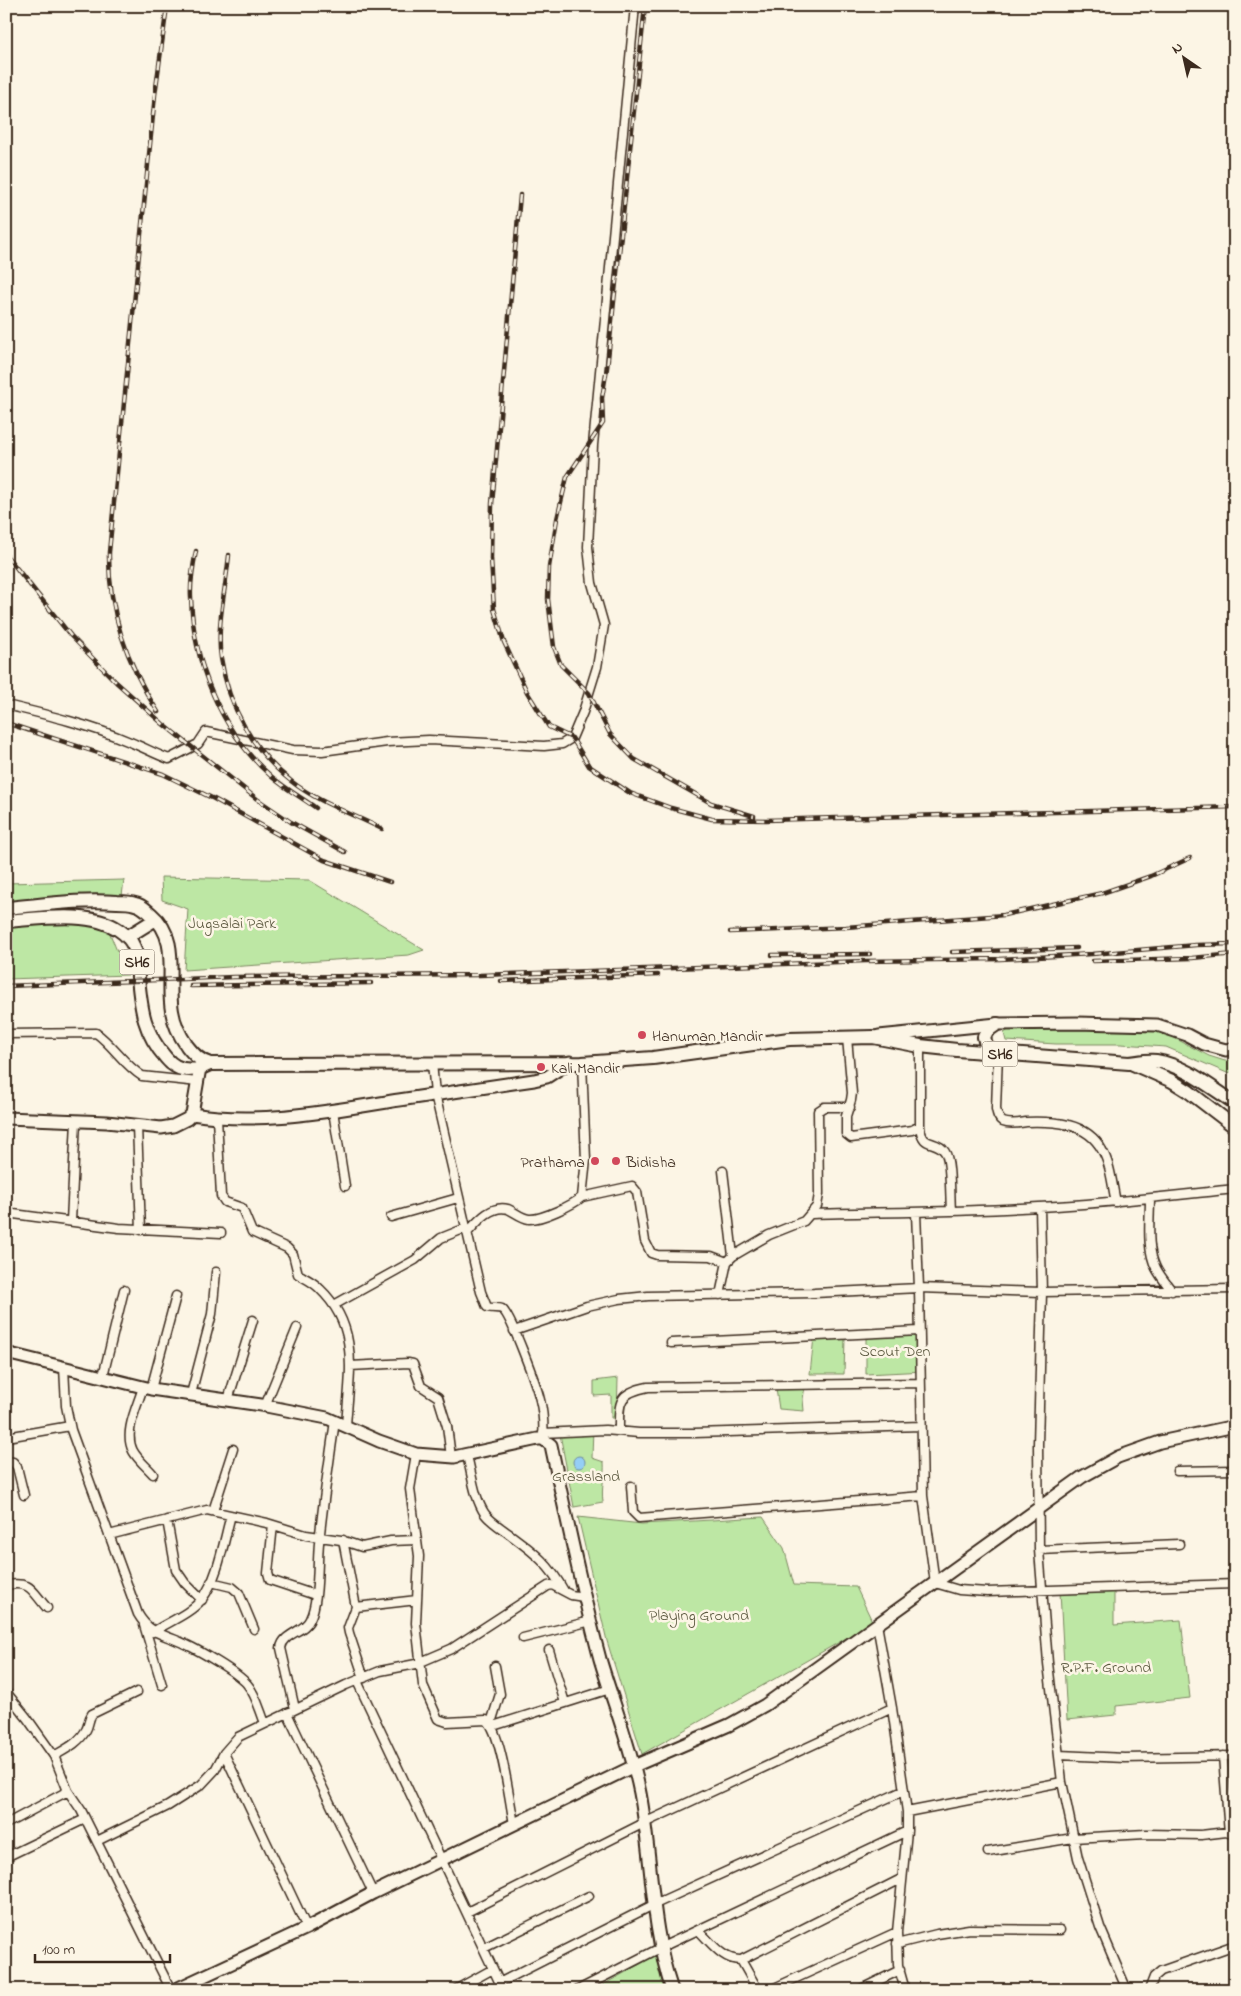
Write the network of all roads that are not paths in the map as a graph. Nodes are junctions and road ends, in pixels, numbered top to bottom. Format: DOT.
graph roads {
  1 [pos="635,6"];
  2 [pos="6,705"];
  3 [pos="6,908"];
  4 [pos="156,919"];
  5 [pos="6,921"];
  6 [pos="127,937"];
  7 [pos="997,1024"];
  8 [pos="6,1034"];
  9 [pos="873,1037"];
  10 [pos="847,1038"];
  11 [pos="920,1046"];
  12 [pos="1235,1048"];
  13 [pos="996,1053"];
  14 [pos="576,1063"];
  15 [pos="1129,1063"];
  16 [pos="432,1064"];
  17 [pos="202,1069"];
  18 [pos="436,1094"];
  19 [pos="1235,1103"];
  20 [pos="850,1107"];
  21 [pos="333,1110"];
  22 [pos="192,1114"];
  23 [pos="6,1118"];
  24 [pos="217,1118"];
  25 [pos="76,1121"];
  26 [pos="137,1126"];
  27 [pos="920,1126"];
  28 [pos="1235,1127"];
  29 [pos="723,1171"];
  30 [pos="345,1186"];
  31 [pos="1235,1189"];
  32 [pos="582,1197"];
  33 [pos="458,1198"];
  34 [pos="1150,1199"];
  35 [pos="1116,1202"];
  36 [pos="1040,1207"];
  37 [pos="951,1212"];
  38 [pos="6,1213"];
  39 [pos="916,1213"];
  40 [pos="812,1214"];
  41 [pos="391,1217"];
  42 [pos="71,1221"];
  43 [pos="141,1230"];
  44 [pos="466,1230"];
  45 [pos="221,1232"];
  46 [pos="733,1256"];
  47 [pos="727,1262"];
  48 [pos="216,1272"];
  49 [pos="919,1288"];
  50 [pos="1235,1289"];
  51 [pos="124,1290"];
  52 [pos="1172,1291"];
  53 [pos="1042,1292"];
  54 [pos="720,1294"];
  55 [pos="176,1296"];
  56 [pos="334,1305"];
  57 [pos="253,1320"];
  58 [pos="297,1328"];
  59 [pos="514,1331"];
  60 [pos="920,1331"];
  61 [pos="671,1343"];
  62 [pos="6,1353"];
  63 [pos="350,1366"];
  64 [pos="64,1367"];
  65 [pos="103,1376"];
  66 [pos="920,1383"];
  67 [pos="147,1388"];
  68 [pos="191,1394"];
  69 [pos="228,1400"];
  70 [pos="265,1406"];
  71 [pos="335,1421"];
  72 [pos="70,1426"];
  73 [pos="346,1426"];
  74 [pos="921,1426"];
  75 [pos="1235,1426"];
  76 [pos="619,1431"];
  77 [pos="543,1436"];
  78 [pos="7,1437"];
  79 [pos="233,1448"];
  80 [pos="416,1454"];
  81 [pos="467,1456"];
  82 [pos="451,1457"];
  83 [pos="6,1461"];
  84 [pos="1235,1470"];
  85 [pos="1177,1471"];
  86 [pos="153,1474"];
  87 [pos="631,1486"];
  88 [pos="24,1495"];
  89 [pos="923,1496"];
  90 [pos="1039,1508"];
  91 [pos="213,1511"];
  92 [pos="232,1515"];
  93 [pos="167,1520"];
  94 [pos="273,1525"];
  95 [pos="109,1535"];
  96 [pos="320,1536"];
  97 [pos="343,1540"];
  98 [pos="417,1540"];
  99 [pos="1179,1544"];
  100 [pos="1040,1550"];
  101 [pos="211,1582"];
  102 [pos="935,1583"];
  103 [pos="1235,1584"];
  104 [pos="6,1585"];
  105 [pos="1043,1590"];
  106 [pos="564,1592"];
  107 [pos="315,1596"];
  108 [pos="584,1597"];
  109 [pos="202,1600"];
  110 [pos="417,1600"];
  111 [pos="356,1607"];
  112 [pos="47,1608"];
  113 [pos="590,1621"];
  114 [pos="143,1623"];
  115 [pos="877,1624"];
  116 [pos="254,1629"];
  117 [pos="153,1632"];
  118 [pos="523,1638"];
  119 [pos="549,1650"];
  120 [pos="420,1662"];
  121 [pos="495,1666"];
  122 [pos="360,1680"];
  123 [pos="162,1685"];
  124 [pos="610,1689"];
  125 [pos="6,1692"];
  126 [pos="137,1692"];
  127 [pos="565,1704"];
  128 [pos="892,1708"];
  129 [pos="291,1711"];
  130 [pos="264,1723"];
  131 [pos="492,1725"];
  132 [pos="224,1753"];
  133 [pos="1059,1754"];
  134 [pos="54,1756"];
  135 [pos="1223,1756"];
  136 [pos="1235,1756"];
  137 [pos="634,1766"];
  138 [pos="1062,1782"];
  139 [pos="68,1791"];
  140 [pos="903,1791"];
  141 [pos="907,1812"];
  142 [pos="85,1819"];
  143 [pos="644,1823"];
  144 [pos="6,1824"];
  145 [pos="514,1824"];
  146 [pos="907,1831"];
  147 [pos="1232,1832"];
  148 [pos="1073,1838"];
  149 [pos="97,1842"];
  150 [pos="988,1852"];
  151 [pos="6,1857"];
  152 [pos="442,1859"];
  153 [pos="901,1879"];
  154 [pos="373,1893"];
  155 [pos="588,1896"];
  156 [pos="655,1904"];
  157 [pos="467,1912"];
  158 [pos="307,1928"];
  159 [pos="698,1930"];
  160 [pos="1060,1930"];
  161 [pos="897,1932"];
  162 [pos="897,1944"];
  163 [pos="1235,1945"];
  164 [pos="662,1947"];
  165 [pos="484,1948"];
  166 [pos="741,1960"];
  167 [pos="493,1969"];
  168 [pos="900,1970"];
  169 [pos="501,1986"];
  170 [pos="172,1990"];
  171 [pos="455,1990"];
  172 [pos="578,1990"];
  173 [pos="672,1990"];
  174 [pos="758,1990"];
  175 [pos="770,1990"];
  176 [pos="859,1990"];
  177 [pos="905,1990"];
  178 [pos="1127,1990"];
  179 [pos="1149,1990"];
  1 -- 2 [label="street"];
  3 -- 4 [label="main road, SH6"];
  4 -- 6 [label="main road"];
  4 -- 17 [label="main road, SH6"];
  5 -- 6 [label="main road, SH6"];
  6 -- 17 [label="main road, SH6"];
  7 -- 9 [label="street"];
  7 -- 12 [label="street"];
  7 -- 13 [label="main road"];
  8 -- 17 [label="street"];
  9 -- 10 [label="main road, SH6"];
  9 -- 11 [label="main road, SH6"];
  10 -- 14 [label="main road, SH6"];
  10 -- 20 [label="street"];
  11 -- 13 [label="main road, SH6"];
  11 -- 27 [label="street"];
  13 -- 15 [label="main road, SH6"];
  13 -- 35 [label="street"];
  14 -- 16 [label="main road, SH6"];
  14 -- 18 [label="street"];
  14 -- 32 [label="street"];
  15 -- 19 [label="main road, SH6"];
  15 -- 28 [label="main road, SH6"];
  16 -- 17 [label="main road, SH6"];
  16 -- 18 [label="street"];
  17 -- 22 [label="street"];
  18 -- 21 [label="street"];
  18 -- 33 [label="street"];
  20 -- 27 [label="street"];
  20 -- 40 [label="street"];
  21 -- 24 [label="street"];
  21 -- 30 [label="street"];
  22 -- 24 [label="street"];
  22 -- 26 [label="street"];
  23 -- 25 [label="street"];
  24 -- 56 [label="street"];
  25 -- 26 [label="street"];
  25 -- 42 [label="street"];
  26 -- 43 [label="street"];
  27 -- 37 [label="street"];
  29 -- 46 [label="street"];
  31 -- 34 [label="street"];
  32 -- 44 [label="street"];
  32 -- 47 [label="street"];
  33 -- 41 [label="street"];
  33 -- 44 [label="street"];
  34 -- 35 [label="street"];
  34 -- 52 [label="street"];
  35 -- 36 [label="street"];
  36 -- 37 [label="street"];
  36 -- 53 [label="street"];
  37 -- 39 [label="street"];
  38 -- 42 [label="street"];
  39 -- 40 [label="street"];
  39 -- 49 [label="street"];
  40 -- 46 [label="street"];
  42 -- 43 [label="street"];
  43 -- 45 [label="street"];
  44 -- 56 [label="street"];
  44 -- 59 [label="street"];
  46 -- 47 [label="street"];
  47 -- 54 [label="street"];
  48 -- 68 [label="street"];
  49 -- 53 [label="street"];
  49 -- 54 [label="street"];
  49 -- 60 [label="street"];
  50 -- 52 [label="street"];
  51 -- 65 [label="street"];
  52 -- 53 [label="street"];
  53 -- 90 [label="street"];
  54 -- 59 [label="street"];
  55 -- 67 [label="street"];
  56 -- 63 [label="street"];
  57 -- 69 [label="street"];
  58 -- 70 [label="street"];
  59 -- 77 [label="street"];
  60 -- 61 [label="street"];
  60 -- 66 [label="street"];
  62 -- 64 [label="street"];
  63 -- 73 [label="street"];
  63 -- 82 [label="street"];
  64 -- 65 [label="street"];
  64 -- 72 [label="street"];
  65 -- 67 [label="street"];
  66 -- 74 [label="street"];
  66 -- 76 [label="street"];
  67 -- 68 [label="street"];
  67 -- 86 [label="street"];
  68 -- 69 [label="street"];
  69 -- 70 [label="street"];
  70 -- 71 [label="street"];
  71 -- 73 [label="street"];
  71 -- 96 [label="street"];
  72 -- 78 [label="street"];
  72 -- 95 [label="street"];
  73 -- 80 [label="street"];
  74 -- 76 [label="street"];
  74 -- 89 [label="street"];
  75 -- 90 [label="street"];
  76 -- 77 [label="street"];
  77 -- 81 [label="street"];
  77 -- 108 [label="street"];
  79 -- 91 [label="street"];
  80 -- 82 [label="street"];
  80 -- 98 [label="street"];
  81 -- 82 [label="street"];
  81 -- 106 [label="street"];
  83 -- 88 [label="street"];
  84 -- 85 [label="street"];
  87 -- 89 [label="street"];
  89 -- 102 [label="street"];
  90 -- 100 [label="street"];
  90 -- 102 [label="street"];
  91 -- 92 [label="street"];
  91 -- 93 [label="street"];
  92 -- 94 [label="street"];
  92 -- 101 [label="street"];
  93 -- 95 [label="street"];
  93 -- 109 [label="street"];
  94 -- 96 [label="street"];
  94 -- 107 [label="street"];
  95 -- 114 [label="street"];
  96 -- 97 [label="street"];
  96 -- 107 [label="street"];
  97 -- 98 [label="street"];
  97 -- 111 [label="street"];
  98 -- 110 [label="street"];
  99 -- 100 [label="street"];
  100 -- 105 [label="street"];
  101 -- 109 [label="street"];
  101 -- 116 [label="street"];
  102 -- 105 [label="street"];
  102 -- 115 [label="street"];
  103 -- 105 [label="street"];
  104 -- 112 [label="street"];
  105 -- 133 [label="street"];
  106 -- 108 [label="street"];
  106 -- 120 [label="street"];
  107 -- 129 [label="street"];
  108 -- 113 [label="street"];
  109 -- 117 [label="street"];
  110 -- 111 [label="street"];
  110 -- 120 [label="street"];
  111 -- 122 [label="street"];
  113 -- 118 [label="street"];
  113 -- 124 [label="street"];
  114 -- 117 [label="street"];
  114 -- 123 [label="street"];
  115 -- 128 [label="street"];
  115 -- 137 [label="street"];
  117 -- 130 [label="street"];
  119 -- 127 [label="street"];
  120 -- 122 [label="street"];
  120 -- 131 [label="street"];
  121 -- 131 [label="street"];
  122 -- 129 [label="street"];
  122 -- 152 [label="street"];
  124 -- 127 [label="street"];
  124 -- 137 [label="street"];
  125 -- 134 [label="street"];
  126 -- 134 [label="street"];
  127 -- 131 [label="street"];
  128 -- 140 [label="street"];
  128 -- 143 [label="street"];
  129 -- 130 [label="street"];
  129 -- 154 [label="street"];
  130 -- 132 [label="street"];
  131 -- 145 [label="street"];
  132 -- 149 [label="street"];
  132 -- 158 [label="street"];
  133 -- 135 [label="street"];
  133 -- 138 [label="street"];
  134 -- 139 [label="street"];
  135 -- 136 [label="street"];
  135 -- 147 [label="street"];
  137 -- 143 [label="street"];
  137 -- 145 [label="street"];
  138 -- 141 [label="street"];
  138 -- 148 [label="street"];
  139 -- 142 [label="street"];
  139 -- 144 [label="street"];
  140 -- 141 [label="street"];
  140 -- 156 [label="street"];
  141 -- 146 [label="street"];
  142 -- 149 [label="street"];
  142 -- 151 [label="street"];
  143 -- 156 [label="street"];
  143 -- 157 [label="street"];
  145 -- 152 [label="street"];
  146 -- 153 [label="street"];
  146 -- 159 [label="street"];
  147 -- 148 [label="street"];
  148 -- 150 [label="street"];
  148 -- 178 [label="street"];
  149 -- 170 [label="street"];
  152 -- 154 [label="street"];
  152 -- 157 [label="street"];
  153 -- 161 [label="street"];
  153 -- 166 [label="street"];
  154 -- 158 [label="street"];
  155 -- 165 [label="street"];
  156 -- 164 [label="street"];
  156 -- 169 [label="street"];
  157 -- 165 [label="street"];
  158 -- 170 [label="street"];
  159 -- 164 [label="street"];
  159 -- 166 [label="street"];
  160 -- 162 [label="street"];
  161 -- 162 [label="street"];
  161 -- 175 [label="street"];
  162 -- 168 [label="street"];
  163 -- 179 [label="street"];
  164 -- 172 [label="street"];
  164 -- 173 [label="street"];
  165 -- 167 [label="street"];
  166 -- 174 [label="street"];
  167 -- 169 [label="street"];
  167 -- 171 [label="street"];
  168 -- 176 [label="street"];
  168 -- 177 [label="street"];
}
